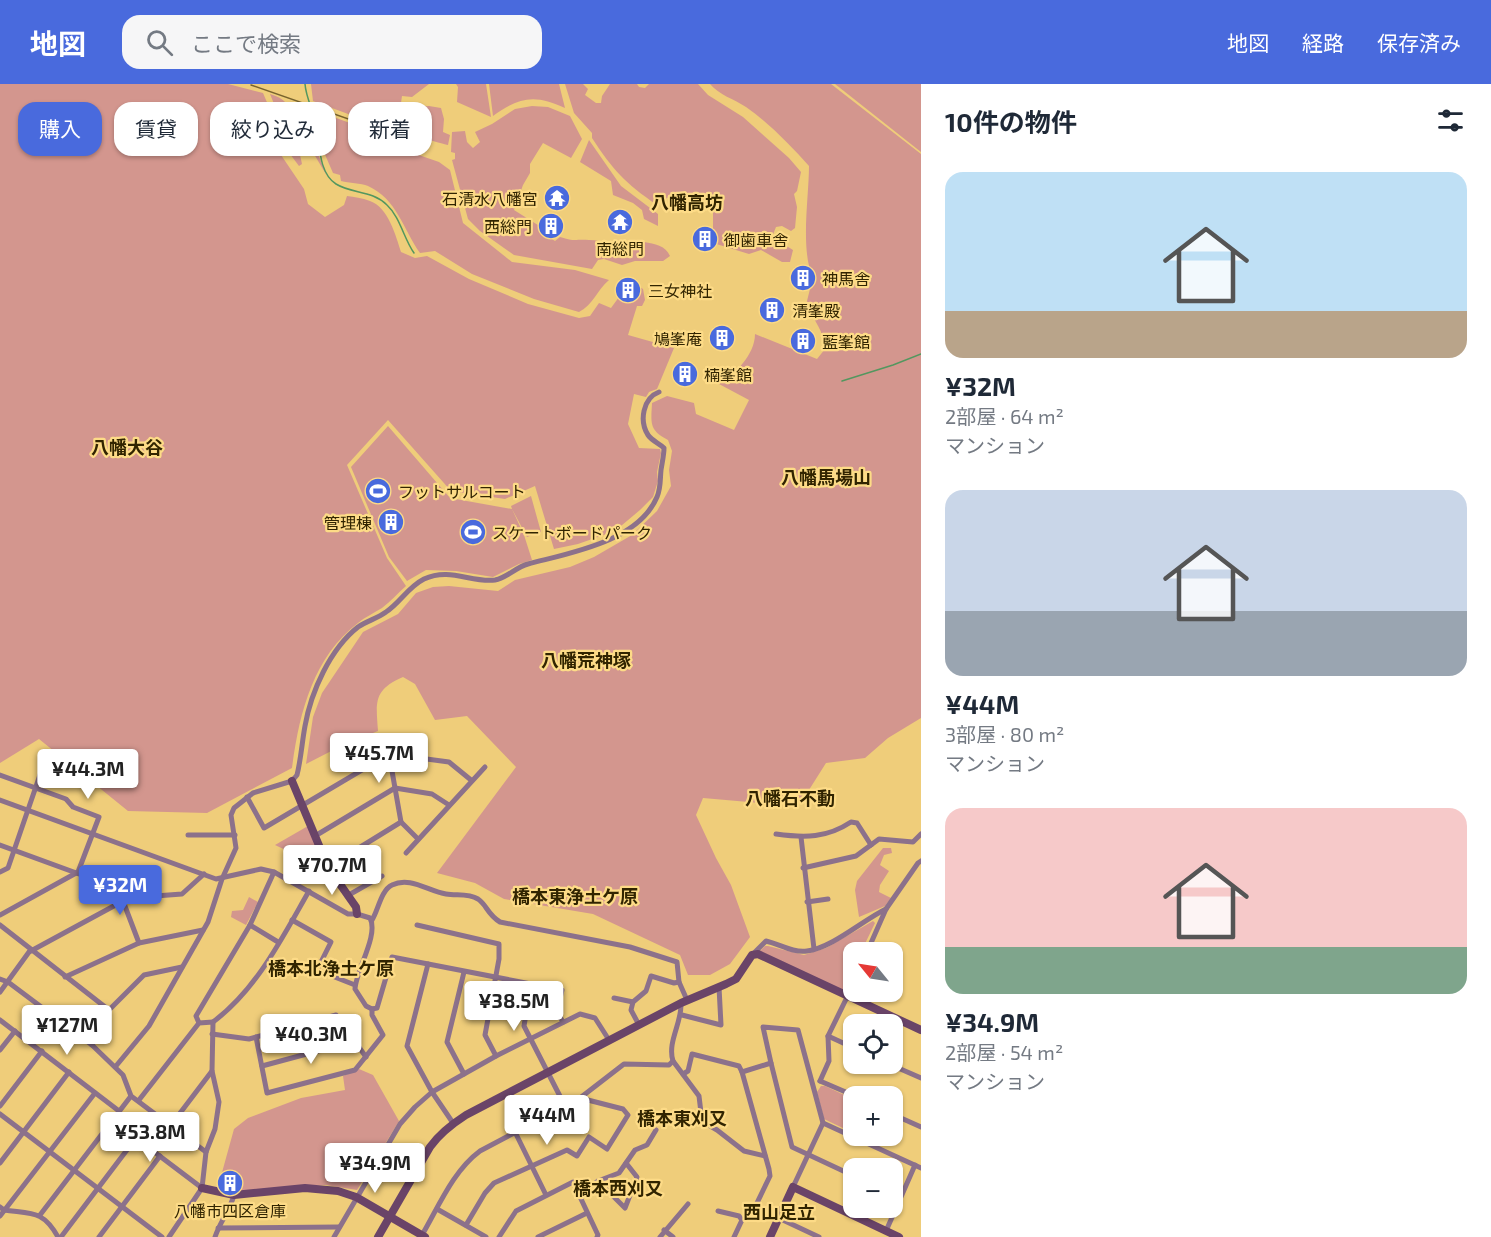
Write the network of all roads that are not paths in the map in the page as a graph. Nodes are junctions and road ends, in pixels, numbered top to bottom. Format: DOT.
graph roads {
  1 [pos="658,392"];
  2 [pos="389,754"];
  3 [pos="484,767"];
  4 [pos="42,769"];
  5 [pos="0,775"];
  6 [pos="471,780"];
  7 [pos="292,781"];
  8 [pos="395,788"];
  9 [pos="36,789"];
  10 [pos="247,796"];
  11 [pos="0,800"];
  12 [pos="302,805"];
  13 [pos="448,806"];
  14 [pos="28,811"];
  15 [pos="401,822"];
  16 [pos="92,834"];
  17 [pos="776,834"];
  18 [pos="921,834"];
  19 [pos="188,835"];
  20 [pos="235,835"];
  21 [pos="315,836"];
  22 [pos="801,837"];
  23 [pos="418,839"];
  24 [pos="0,845"];
  25 [pos="871,845"];
  26 [pos="14,850"];
  27 [pos="406,853"];
  28 [pos="921,861"];
  29 [pos="328,867"];
  30 [pos="803,868"];
  31 [pos="0,872"];
  32 [pos="78,872"];
  33 [pos="274,872"];
  34 [pos="204,874"];
  35 [pos="382,876"];
  36 [pos="222,879"];
  37 [pos="309,891"];
  38 [pos="347,896"];
  39 [pos="142,897"];
  40 [pos="828,899"];
  41 [pos="123,901"];
  42 [pos="807,902"];
  43 [pos="886,909"];
  44 [pos="357,914"];
  45 [pos="0,915"];
  46 [pos="292,920"];
  47 [pos="372,920"];
  48 [pos="0,925"];
  49 [pos="250,925"];
  50 [pos="417,925"];
  51 [pos="203,930"];
  52 [pos="278,942"];
  53 [pos="871,942"];
  54 [pos="139,943"];
  55 [pos="814,949"];
  56 [pos="33,951"];
  57 [pos="752,955"];
  58 [pos="428,964"];
  59 [pos="182,967"];
  60 [pos="464,972"];
  61 [pos="65,976"];
  62 [pos="495,977"];
  63 [pos="0,979"];
  64 [pos="8,982"];
  65 [pos="679,982"];
  66 [pos="531,984"];
  67 [pos="355,985"];
  68 [pos="719,987"];
  69 [pos="0,992"];
  70 [pos="843,994"];
  71 [pos="614,998"];
  72 [pos="684,1001"];
  73 [pos="633,1002"];
  74 [pos="845,1002"];
  75 [pos="861,1002"];
  76 [pos="372,1009"];
  77 [pos="108,1010"];
  78 [pos="682,1016"];
  79 [pos="0,1020"];
  80 [pos="213,1022"];
  81 [pos="563,1022"];
  82 [pos="199,1023"];
  83 [pos="639,1025"];
  84 [pos="921,1030"];
  85 [pos="15,1031"];
  86 [pos="212,1034"];
  87 [pos="828,1036"];
  88 [pos="256,1037"];
  89 [pos="530,1038"];
  90 [pos="609,1040"];
  91 [pos="355,1041"];
  92 [pos="843,1042"];
  93 [pos="92,1045"];
  94 [pos="0,1050"];
  95 [pos="42,1051"];
  96 [pos="496,1056"];
  97 [pos="366,1057"];
  98 [pos="673,1061"];
  99 [pos="771,1063"];
  100 [pos="116,1066"];
  101 [pos="262,1066"];
  102 [pos="903,1070"];
  103 [pos="212,1071"];
  104 [pos="69,1072"];
  105 [pos="547,1072"];
  106 [pos="742,1072"];
  107 [pos="464,1074"];
  108 [pos="683,1074"];
  109 [pos="921,1078"];
  110 [pos="820,1081"];
  111 [pos="812,1082"];
  112 [pos="843,1091"];
  113 [pos="432,1092"];
  114 [pos="95,1093"];
  115 [pos="131,1096"];
  116 [pos="580,1098"];
  117 [pos="139,1100"];
  118 [pos="0,1106"];
  119 [pos="565,1106"];
  120 [pos="119,1111"];
  121 [pos="0,1114"];
  122 [pos="903,1119"];
  123 [pos="112,1120"];
  124 [pos="453,1123"];
  125 [pos="823,1123"];
  126 [pos="171,1125"];
  127 [pos="921,1127"];
  128 [pos="656,1130"];
  129 [pos="24,1132"];
  130 [pos="515,1132"];
  131 [pos="136,1138"];
  132 [pos="50,1151"];
  133 [pos="206,1152"];
  134 [pos="808,1155"];
  135 [pos="160,1156"];
  136 [pos="765,1156"];
  137 [pos="0,1163"];
  138 [pos="626,1163"];
  139 [pos="531,1166"];
  140 [pos="918,1167"];
  141 [pos="74,1170"];
  142 [pos="843,1171"];
  143 [pos="598,1181"];
  144 [pos="793,1187"];
  145 [pos="98,1188"];
  146 [pos="202,1188"];
  147 [pos="903,1193"];
  148 [pos="234,1195"];
  149 [pos="546,1195"];
  150 [pos="356,1197"];
  151 [pos="580,1197"];
  152 [pos="688,1204"];
  153 [pos="122,1206"];
  154 [pos="2,1209"];
  155 [pos="437,1209"];
  156 [pos="718,1211"];
  157 [pos="587,1212"];
  158 [pos="40,1215"];
  159 [pos="0,1216"];
  160 [pos="389,1217"];
  161 [pos="779,1218"];
  162 [pos="892,1218"];
  163 [pos="466,1225"];
  164 [pos="339,1227"];
  165 [pos="218,1228"];
  166 [pos="664,1230"];
  167 [pos="886,1231"];
  168 [pos="811,1235"];
  169 [pos="424,1236"];
  170 [pos="60,1237"];
  171 [pos="99,1237"];
  172 [pos="162,1237"];
  173 [pos="169,1237"];
  174 [pos="215,1237"];
  175 [pos="334,1237"];
  176 [pos="378,1237"];
  177 [pos="486,1237"];
  178 [pos="499,1237"];
  179 [pos="538,1237"];
  180 [pos="597,1237"];
  181 [pos="660,1237"];
  182 [pos="673,1237"];
  183 [pos="734,1237"];
  184 [pos="770,1237"];
  185 [pos="819,1237"];
  186 [pos="899,1237"];
  1 -- 7 [label="street"];
  2 -- 6 [label="street"];
  2 -- 8 [label="street"];
  2 -- 12 [label="street"];
  3 -- 6 [label="street"];
  4 -- 9 [label="street"];
  5 -- 9 [label="street"];
  6 -- 13 [label="street"];
  7 -- 10 [label="street"];
  7 -- 12 [label="street"];
  8 -- 13 [label="street"];
  8 -- 15 [label="street"];
  8 -- 21 [label="street"];
  9 -- 14 [label="street"];
  9 -- 16 [label="street"];
  10 -- 12 [label="street"];
  10 -- 20 [label="street"];
  11 -- 14 [label="street"];
  12 -- 21 [label="street"];
  13 -- 23 [label="street"];
  14 -- 16 [label="street"];
  14 -- 26 [label="street"];
  15 -- 23 [label="street"];
  15 -- 29 [label="street"];
  16 -- 32 [label="street"];
  16 -- 34 [label="street"];
  17 -- 22 [label="street"];
  18 -- 25 [label="street"];
  19 -- 20 [label="street"];
  20 -- 36 [label="street"];
  21 -- 29 [label="street"];
  22 -- 25 [label="street"];
  22 -- 30 [label="street"];
  23 -- 27 [label="street"];
  24 -- 26 [label="street"];
  25 -- 30 [label="street"];
  26 -- 31 [label="street"];
  26 -- 32 [label="street"];
  28 -- 43 [label="street"];
  29 -- 38 [label="street"];
  30 -- 42 [label="street"];
  32 -- 39 [label="street"];
  32 -- 45 [label="street"];
  33 -- 36 [label="street"];
  33 -- 37 [label="street"];
  33 -- 49 [label="street"];
  34 -- 36 [label="street"];
  34 -- 39 [label="street"];
  35 -- 38 [label="street"];
  36 -- 51 [label="street"];
  37 -- 44 [label="street"];
  37 -- 46 [label="street"];
  38 -- 44 [label="street"];
  39 -- 41 [label="street"];
  40 -- 42 [label="street"];
  41 -- 54 [label="street"];
  41 -- 56 [label="street"];
  42 -- 55 [label="street"];
  43 -- 53 [label="street"];
  43 -- 55 [label="street"];
  44 -- 47 [label="street"];
  46 -- 52 [label="street"];
  46 -- 67 [label="street"];
  47 -- 65 [label="street"];
  47 -- 67 [label="street"];
  48 -- 56 [label="street"];
  49 -- 52 [label="street"];
  49 -- 82 [label="street"];
  50 -- 62 [label="street"];
  51 -- 54 [label="street"];
  51 -- 59 [label="street"];
  52 -- 80 [label="street"];
  54 -- 61 [label="street"];
  55 -- 57 [label="street"];
  56 -- 61 [label="street"];
  56 -- 64 [label="street"];
  57 -- 68 [label="street"];
  57 -- 70 [label="street"];
  58 -- 60 [label="street"];
  58 -- 76 [label="street"];
  58 -- 113 [label="street"];
  59 -- 77 [label="street"];
  59 -- 100 [label="street"];
  60 -- 62 [label="street"];
  60 -- 107 [label="street"];
  61 -- 77 [label="street"];
  62 -- 66 [label="street"];
  62 -- 96 [label="street"];
  63 -- 64 [label="street"];
  64 -- 69 [label="street"];
  64 -- 93 [label="street"];
  65 -- 72 [label="street"];
  65 -- 73 [label="street"];
  66 -- 81 [label="street"];
  66 -- 89 [label="street"];
  67 -- 76 [label="street"];
  68 -- 72 [label="street"];
  68 -- 78 [label="street"];
  71 -- 73 [label="street"];
  72 -- 78 [label="street"];
  72 -- 83 [label="street"];
  73 -- 83 [label="street"];
  74 -- 87 [label="street"];
  75 -- 84 [label="street"];
  76 -- 97 [label="street"];
  77 -- 93 [label="street"];
  78 -- 98 [label="street"];
  79 -- 85 [label="street"];
  80 -- 82 [label="street"];
  80 -- 86 [label="street"];
  81 -- 89 [label="street"];
  81 -- 90 [label="street"];
  82 -- 117 [label="street"];
  83 -- 90 [label="street"];
  85 -- 94 [label="street"];
  85 -- 95 [label="street"];
  86 -- 88 [label="street"];
  86 -- 103 [label="street"];
  87 -- 92 [label="street"];
  87 -- 110 [label="street"];
  88 -- 91 [label="street"];
  88 -- 101 [label="street"];
  89 -- 96 [label="street"];
  89 -- 105 [label="street"];
  90 -- 105 [label="street"];
  91 -- 97 [label="street"];
  91 -- 101 [label="street"];
  93 -- 100 [label="street"];
  95 -- 104 [label="street"];
  95 -- 118 [label="street"];
  96 -- 107 [label="street"];
  97 -- 101 [label="street"];
  98 -- 108 [label="street"];
  98 -- 116 [label="street"];
  99 -- 106 [label="street"];
  99 -- 111 [label="street"];
  99 -- 134 [label="street"];
  100 -- 115 [label="street"];
  102 -- 109 [label="street"];
  103 -- 126 [label="street"];
  103 -- 133 [label="street"];
  104 -- 114 [label="street"];
  104 -- 129 [label="street"];
  105 -- 119 [label="street"];
  105 -- 124 [label="street"];
  106 -- 108 [label="street"];
  106 -- 136 [label="street"];
  107 -- 113 [label="street"];
  108 -- 136 [label="street"];
  110 -- 111 [label="street"];
  110 -- 112 [label="street"];
  111 -- 125 [label="street"];
  113 -- 124 [label="street"];
  113 -- 150 [label="street"];
  114 -- 120 [label="street"];
  114 -- 132 [label="street"];
  115 -- 117 [label="street"];
  115 -- 120 [label="street"];
  116 -- 119 [label="street"];
  116 -- 139 [label="street"];
  117 -- 126 [label="street"];
  119 -- 130 [label="street"];
  120 -- 123 [label="street"];
  121 -- 129 [label="street"];
  122 -- 127 [label="street"];
  123 -- 131 [label="street"];
  123 -- 141 [label="street"];
  124 -- 160 [label="street"];
  125 -- 134 [label="street"];
  125 -- 140 [label="street"];
  126 -- 133 [label="street"];
  128 -- 138 [label="street"];
  129 -- 132 [label="street"];
  129 -- 137 [label="street"];
  130 -- 139 [label="street"];
  130 -- 155 [label="street"];
  131 -- 135 [label="street"];
  131 -- 145 [label="street"];
  132 -- 141 [label="street"];
  132 -- 154 [label="street"];
  133 -- 146 [label="street"];
  134 -- 142 [label="street"];
  134 -- 144 [label="street"];
  135 -- 146 [label="street"];
  135 -- 153 [label="street"];
  136 -- 161 [label="street"];
  138 -- 143 [label="street"];
  138 -- 143 [label="street"];
  139 -- 149 [label="street"];
  139 -- 163 [label="street"];
  140 -- 147 [label="street"];
  141 -- 145 [label="street"];
  141 -- 158 [label="street"];
  143 -- 151 [label="street"];
  144 -- 161 [label="street"];
  144 -- 167 [label="street"];
  145 -- 153 [label="street"];
  145 -- 170 [label="street"];
  146 -- 148 [label="street"];
  146 -- 173 [label="street"];
  148 -- 150 [label="street"];
  148 -- 165 [label="street"];
  149 -- 151 [label="street"];
  149 -- 178 [label="street"];
  150 -- 160 [label="street"];
  150 -- 164 [label="street"];
  151 -- 157 [label="street"];
  152 -- 166 [label="street"];
  153 -- 171 [label="street"];
  153 -- 172 [label="street"];
  154 -- 158 [label="street"];
  154 -- 159 [label="street"];
  155 -- 163 [label="street"];
  155 -- 169 [label="street"];
  156 -- 183 [label="street"];
  157 -- 179 [label="street"];
  157 -- 180 [label="street"];
  158 -- 170 [label="street"];
  160 -- 169 [label="street"];
  160 -- 176 [label="street"];
  161 -- 168 [label="street"];
  161 -- 184 [label="street"];
  162 -- 167 [label="street"];
  163 -- 177 [label="street"];
  164 -- 165 [label="street"];
  164 -- 175 [label="street"];
  165 -- 174 [label="street"];
  166 -- 181 [label="street"];
  166 -- 182 [label="street"];
  167 -- 186 [label="street"];
  168 -- 185 [label="street"];
}
